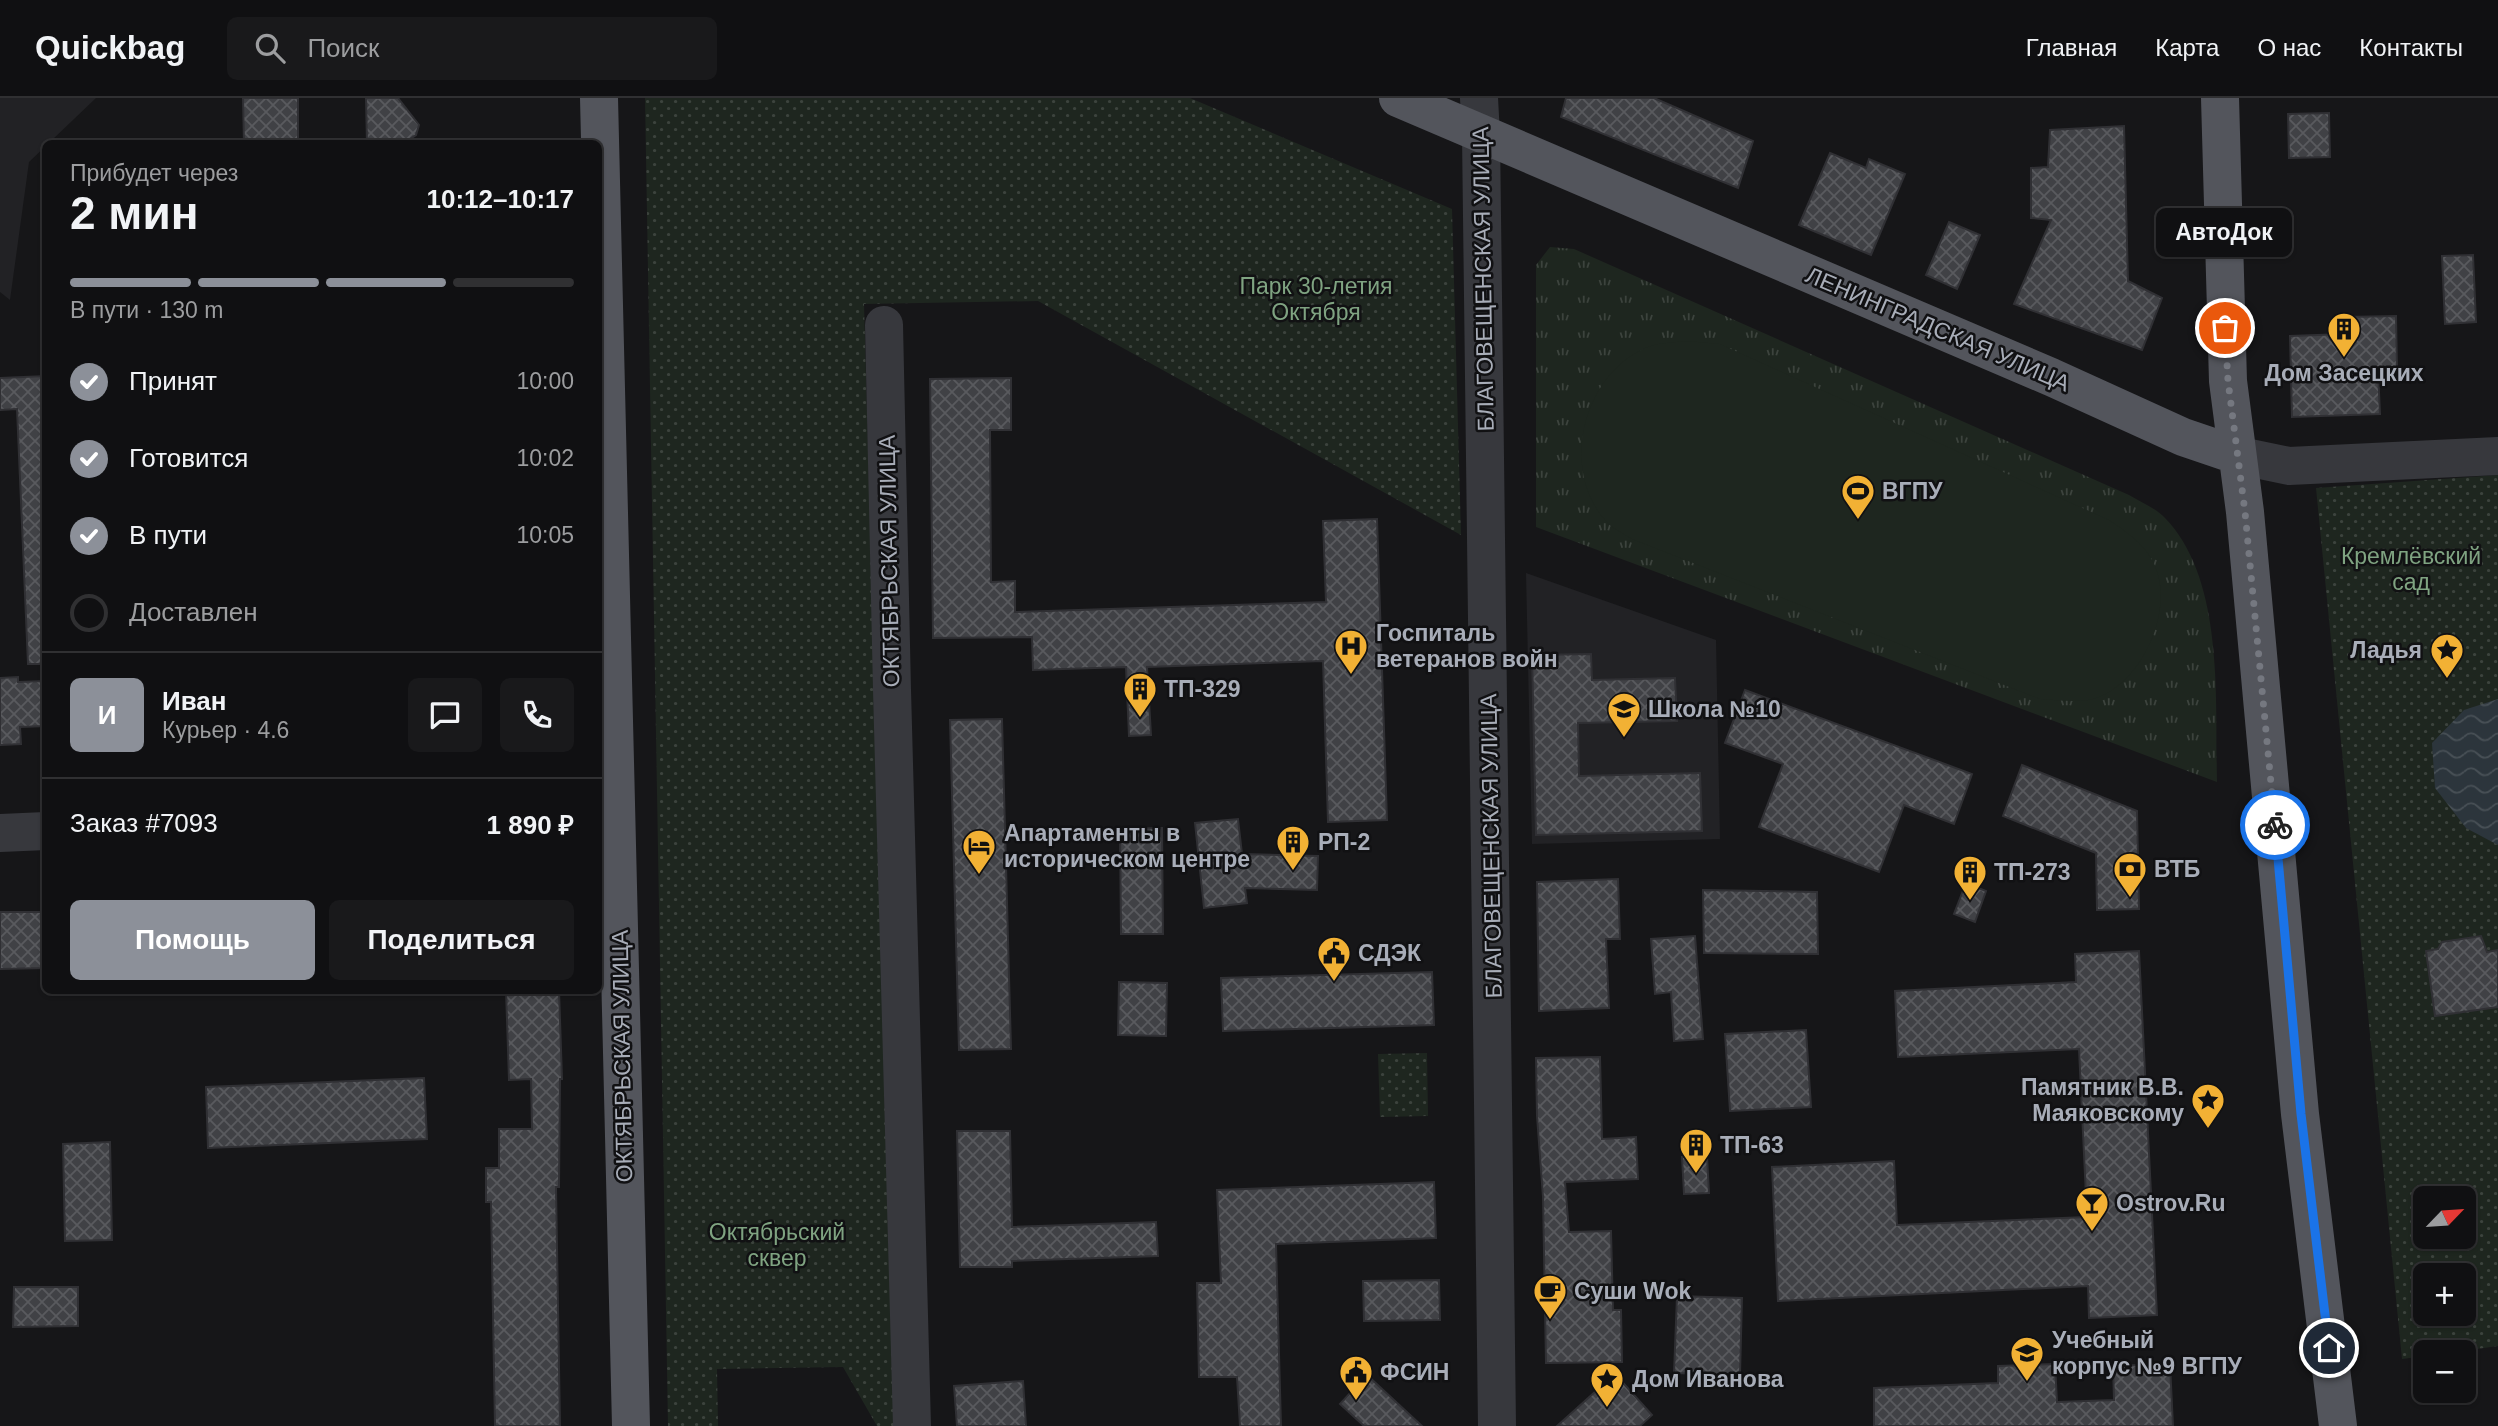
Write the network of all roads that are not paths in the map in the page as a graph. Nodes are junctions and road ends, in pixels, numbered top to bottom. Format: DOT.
graph roads {
  1 [pos="599,98"];
  2 [pos="1398,98"];
  3 [pos="1479,98"];
  4 [pos="2220,98"];
  5 [pos="1481,135"];
  6 [pos="599,140"];
  7 [pos="884,325"];
  8 [pos="602,364"];
  9 [pos="2236,455"];
  10 [pos="2498,456"];
  11 [pos="607,807"];
  12 [pos="42,831"];
  13 [pos="0,833"];
  14 [pos="631,1426"];
  15 [pos="912,1426"];
  16 [pos="1497,1426"];
  17 [pos="2338,1426"];
  1 -- 6 [label="main road, ОКТЯБРЬСКАЯ УЛИЦА"];
  2 -- 5 [label="main road, ЛЕНИНГРАДСКАЯ УЛИЦА"];
  3 -- 5 [label="street, БЛАГОВЕЩЕНСКАЯ УЛИЦА"];
  4 -- 9 [label="main road"];
  5 -- 9 [label="main road, ЛЕНИНГРАДСКАЯ УЛИЦА"];
  5 -- 16 [label="street, БЛАГОВЕЩЕНСКАЯ УЛИЦА"];
  7 -- 15 [label="street, ОКТЯБРЬСКАЯ УЛИЦА"];
  8 -- 11 [label="main road, ОКТЯБРЬСКАЯ УЛИЦА"];
  9 -- 10 [label="street, ЛЕНИНГРАДСКАЯ УЛИЦА"];
  9 -- 17 [label="main road"];
  11 -- 14 [label="main road, ОКТЯБРЬСКАЯ УЛИЦА"];
  12 -- 13 [label="street"];
}
